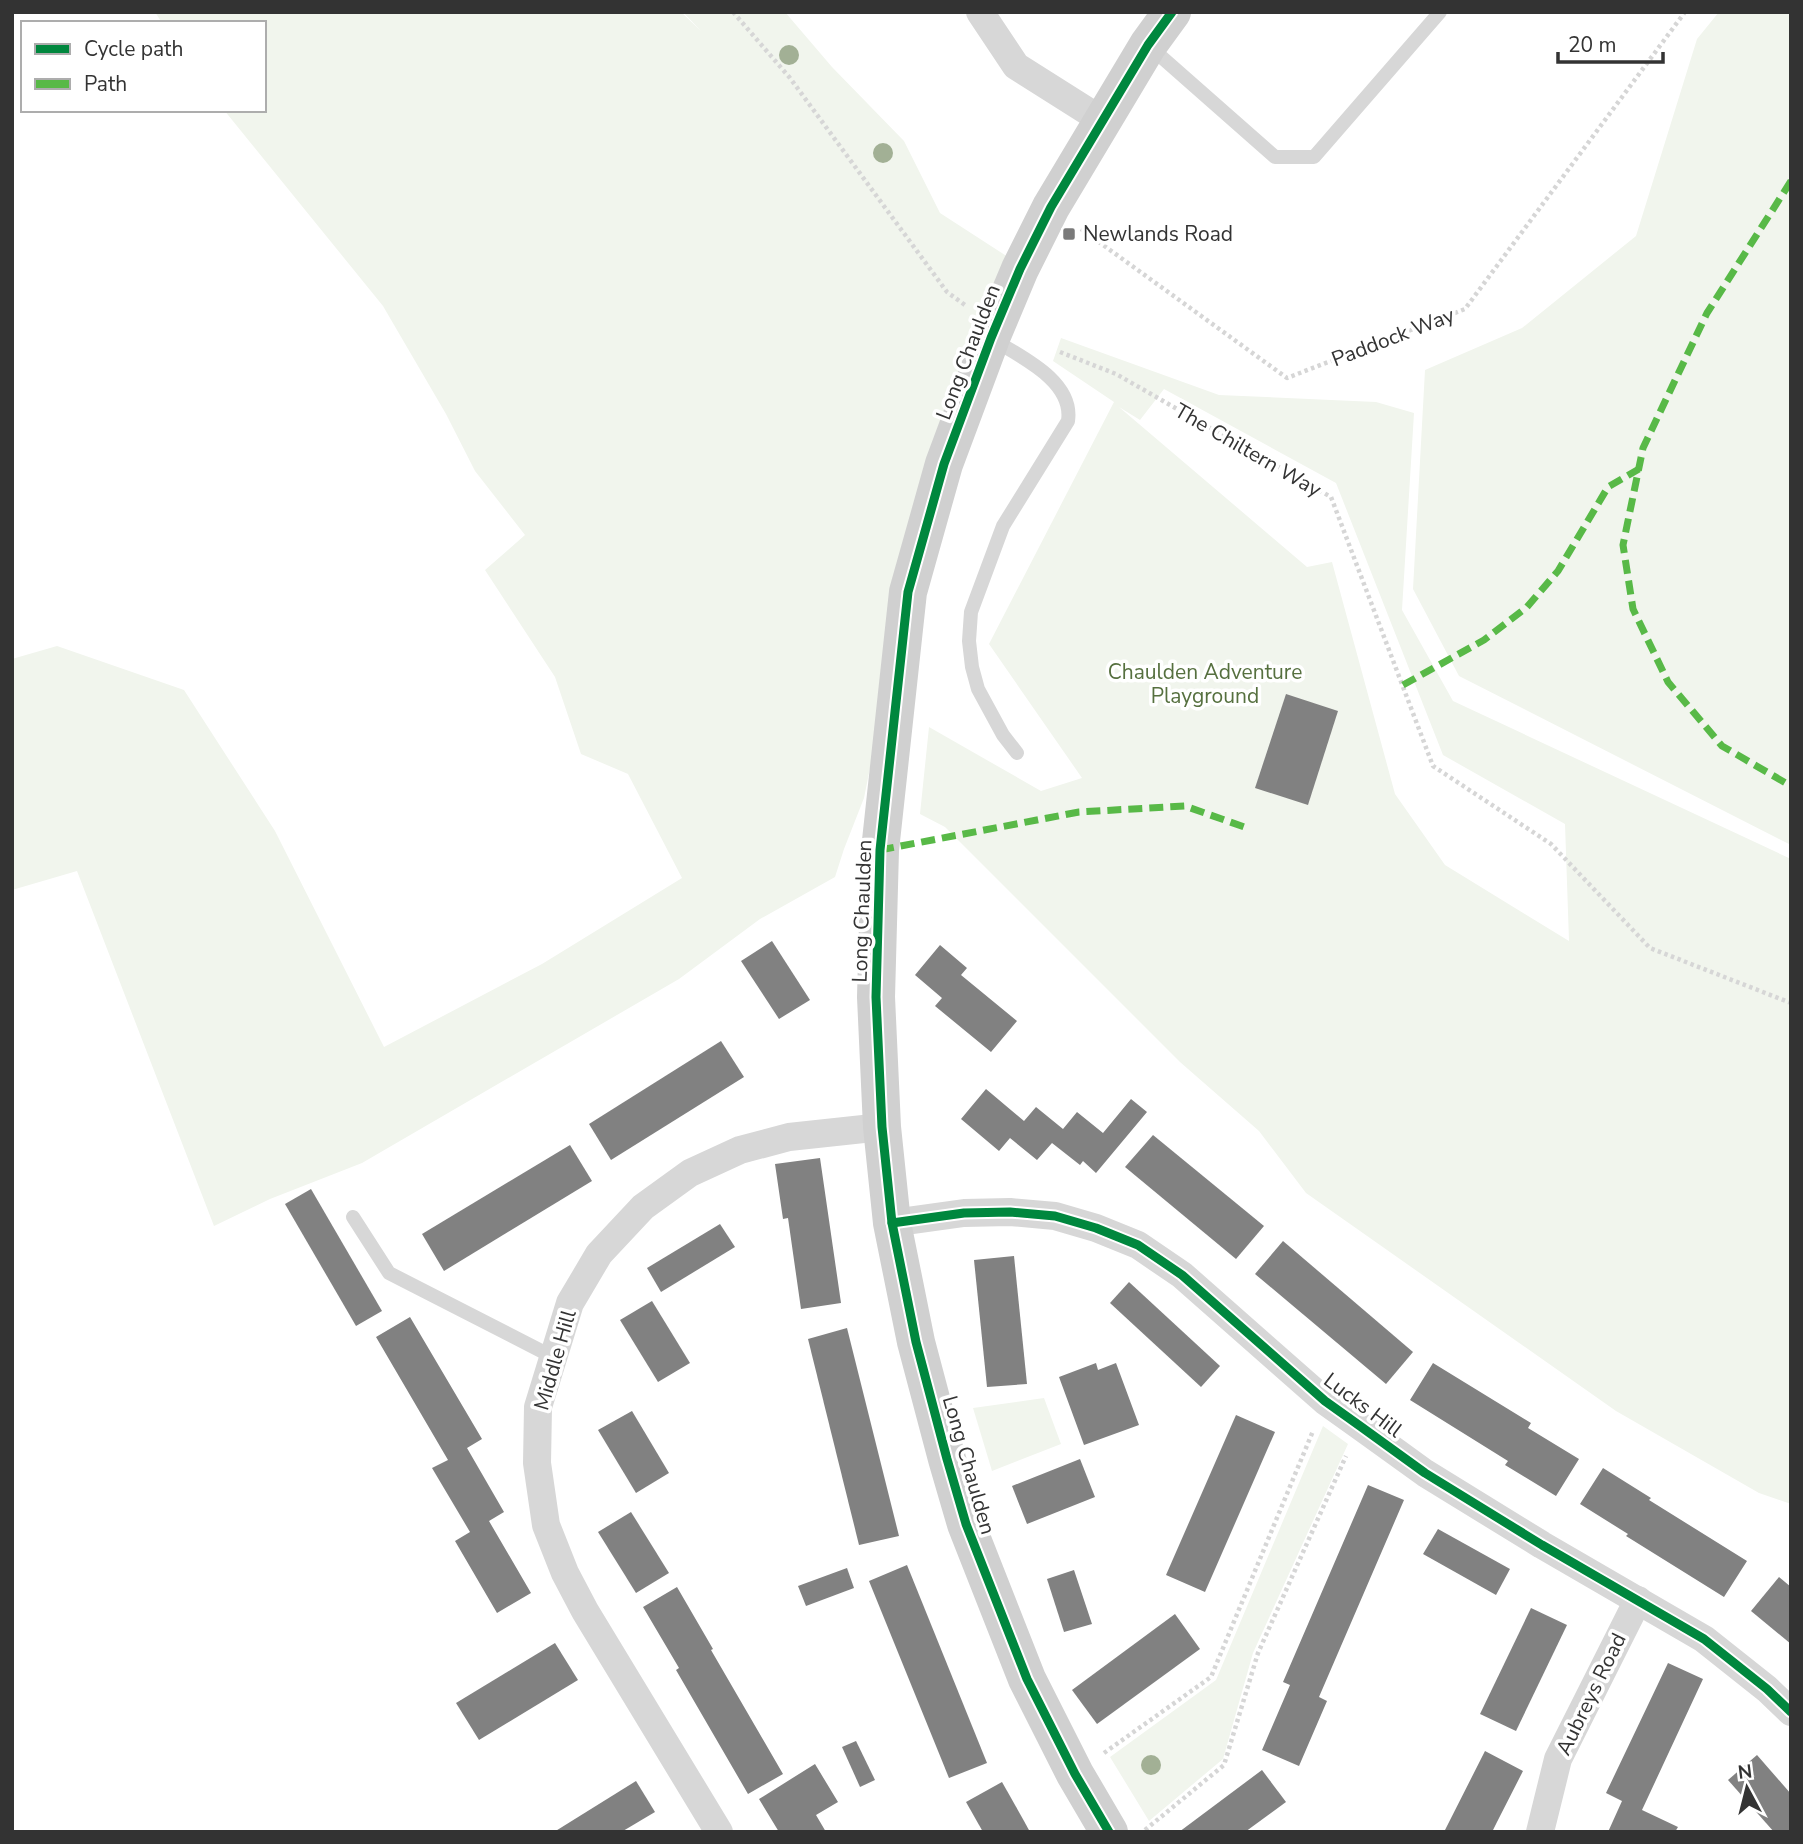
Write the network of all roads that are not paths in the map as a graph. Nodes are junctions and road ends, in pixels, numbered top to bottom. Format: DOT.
graph roads {
  1 [pos="980,12"];
  2 [pos="1172,12"];
  3 [pos="1440,12"];
  4 [pos="1147,45"];
  5 [pos="1103,121"];
  6 [pos="993,333"];
  7 [pos="1017,753"];
  8 [pos="881,1127"];
  9 [pos="353,1217"];
  10 [pos="892,1223"];
  11 [pos="553,1357"];
  12 [pos="1638,1600"];
  13 [pos="1791,1712"];
  14 [pos="719,1832"];
  15 [pos="1108,1832"];
  16 [pos="1540,1832"];
  1 -- 5 [label="street"];
  2 -- 4 [label="street, Long Chaulden"];
  3 -- 4 [label="lane"];
  4 -- 5 [label="street, Long Chaulden"];
  5 -- 6 [label="street, Long Chaulden"];
  6 -- 7 [label="lane"];
  6 -- 8 [label="street, Long Chaulden"];
  8 -- 10 [label="street, Long Chaulden"];
  8 -- 11 [label="street, Middle Hill"];
  9 -- 11 [label="lane"];
  10 -- 12 [label="street, Lucks Hill"];
  10 -- 15 [label="street, Long Chaulden"];
  11 -- 14 [label="street, Middle Hill"];
  12 -- 13 [label="street, Lucks Hill"];
  12 -- 16 [label="street, Aubreys Road"];
}
